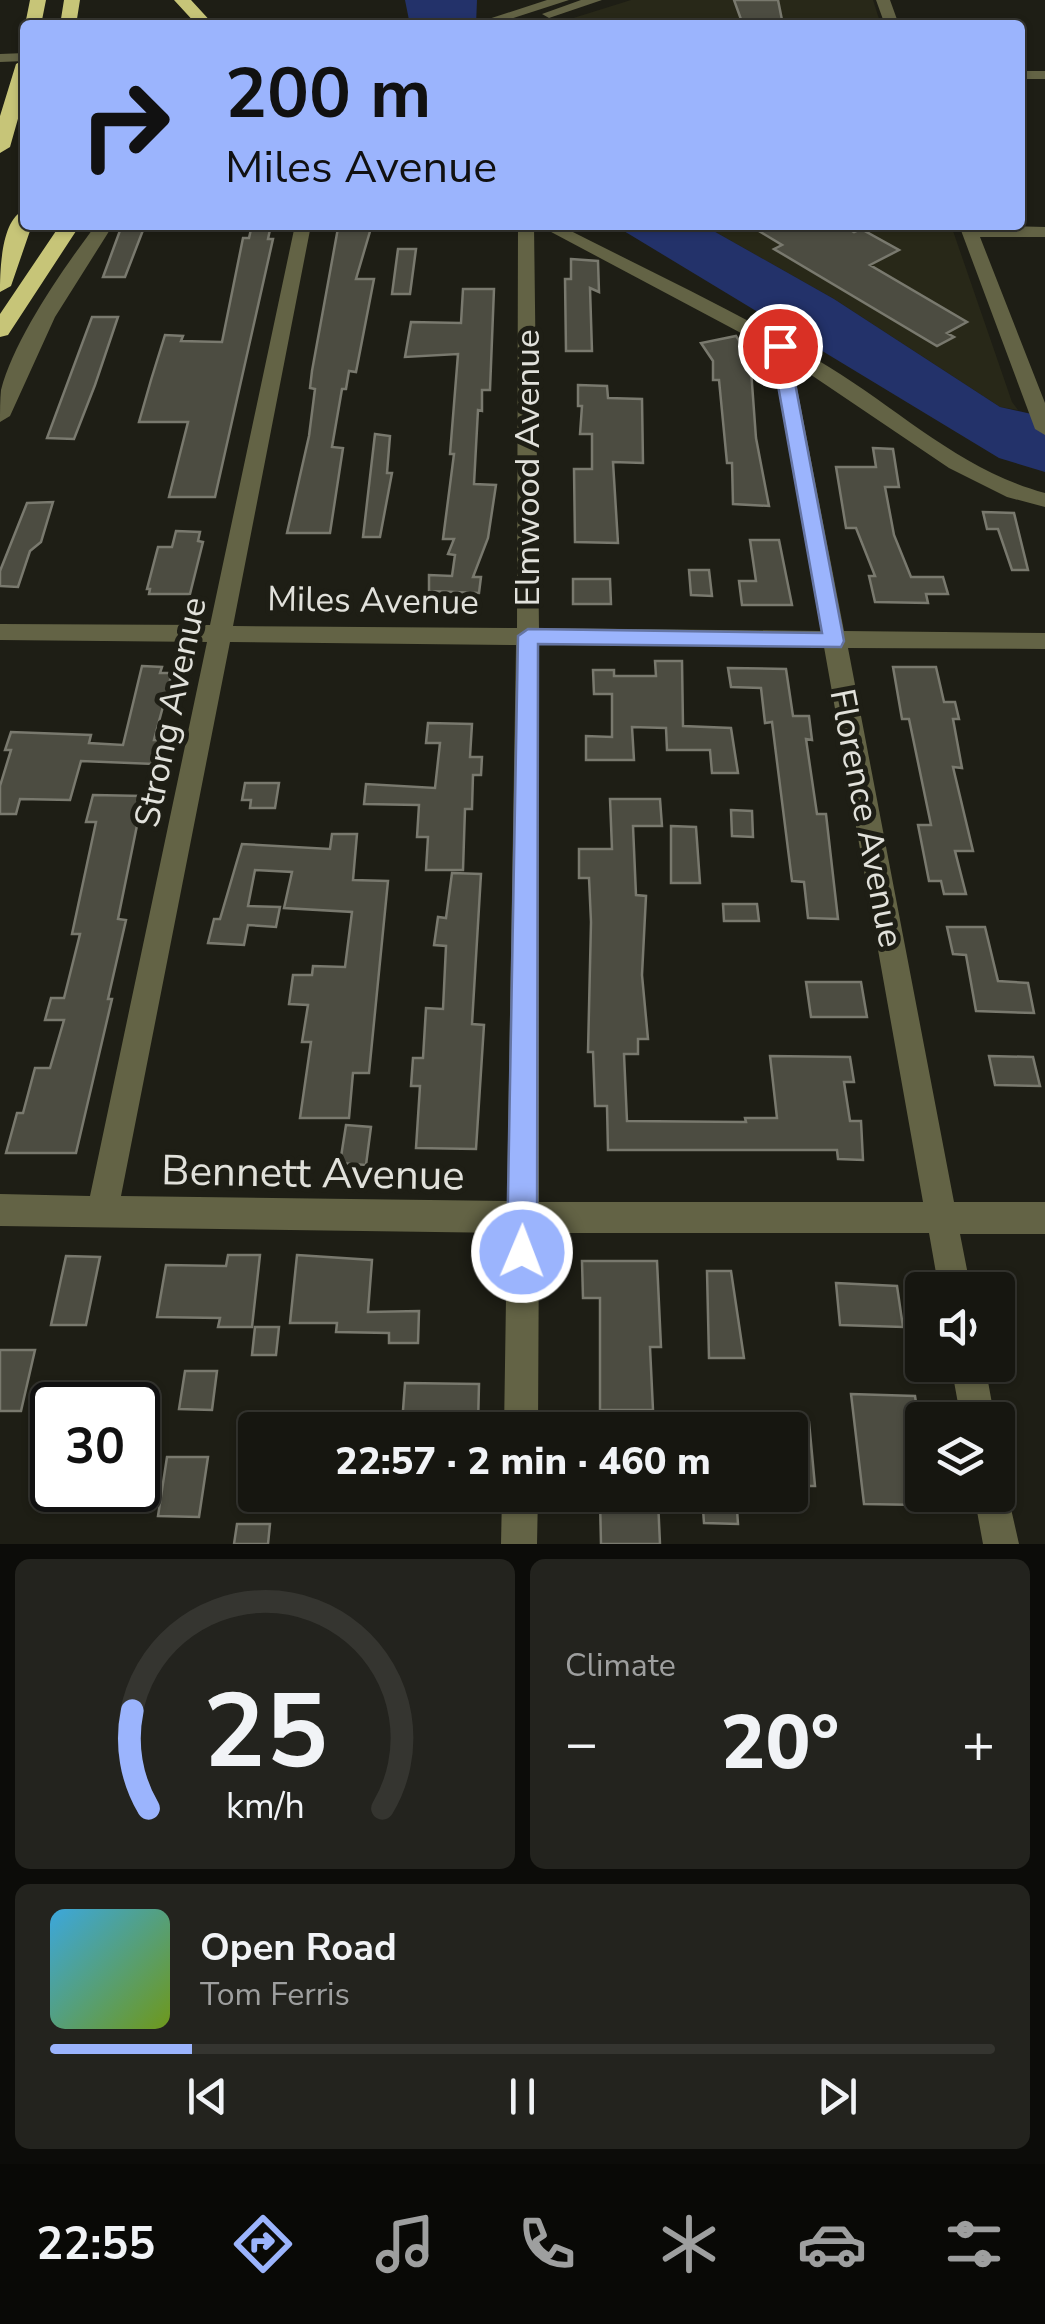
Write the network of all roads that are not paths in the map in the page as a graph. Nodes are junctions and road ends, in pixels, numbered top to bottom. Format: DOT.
graph roads {
  1 [pos="182,0"];
  2 [pos="562,0"];
  3 [pos="595,0"];
  4 [pos="530,9"];
  5 [pos="201,20"];
  6 [pos="493,20"];
  7 [pos="20,79"];
  8 [pos="0,146"];
  9 [pos="20,230"];
  10 [pos="67,230"];
  11 [pos="100,230"];
  12 [pos="302,230"];
  13 [pos="526,230"];
  14 [pos="556,230"];
  15 [pos="968,230"];
  16 [pos="994,230"];
  17 [pos="1045,232"];
  18 [pos="0,286"];
  19 [pos="0,330"];
  20 [pos="780,346"];
  21 [pos="0,416"];
  22 [pos="1042,421"];
  23 [pos="1045,500"];
  24 [pos="0,632"];
  25 [pos="222,634"];
  26 [pos="528,636"];
  27 [pos="834,641"];
  28 [pos="1045,641"];
  29 [pos="0,1210"];
  30 [pos="102,1212"];
  31 [pos="522,1217"];
  32 [pos="942,1217"];
  33 [pos="1045,1218"];
  34 [pos="952,1272"];
  35 [pos="521,1412"];
  36 [pos="520,1512"];
  37 [pos="995,1512"];
  38 [pos="519,1544"];
  39 [pos="1001,1544"];
  1 -- 5 [label="highway"];
  2 -- 4 [label="street"];
  3 -- 4 [label="street"];
  4 -- 6 [label="street"];
  7 -- 8 [label="highway"];
  9 -- 18 [label="highway"];
  10 -- 19 [label="highway"];
  11 -- 21 [label="street"];
  12 -- 25 [label="street, Strong Avenue"];
  13 -- 26 [label="street, Elmwood Avenue"];
  14 -- 20 [label="street"];
  15 -- 22 [label="street"];
  16 -- 17 [label="street"];
  20 -- 23 [label="street"];
  20 -- 27 [label="street, Florence Avenue"];
  24 -- 25 [label="street, Miles Avenue"];
  25 -- 26 [label="street, Miles Avenue"];
  25 -- 30 [label="street, Strong Avenue"];
  26 -- 27 [label="street, Miles Avenue"];
  26 -- 31 [label="street, Elmwood Avenue"];
  27 -- 28 [label="street, Miles Avenue"];
  27 -- 32 [label="street, Florence Avenue"];
  29 -- 30 [label="street, Bennett Avenue"];
  30 -- 31 [label="street, Bennett Avenue"];
  31 -- 32 [label="street, Bennett Avenue"];
  31 -- 35 [label="street, Elmwood Avenue"];
  32 -- 33 [label="street, Bennett Avenue"];
  32 -- 34 [label="street, Florence Avenue"];
  36 -- 38 [label="street"];
  37 -- 39 [label="street"];
}
